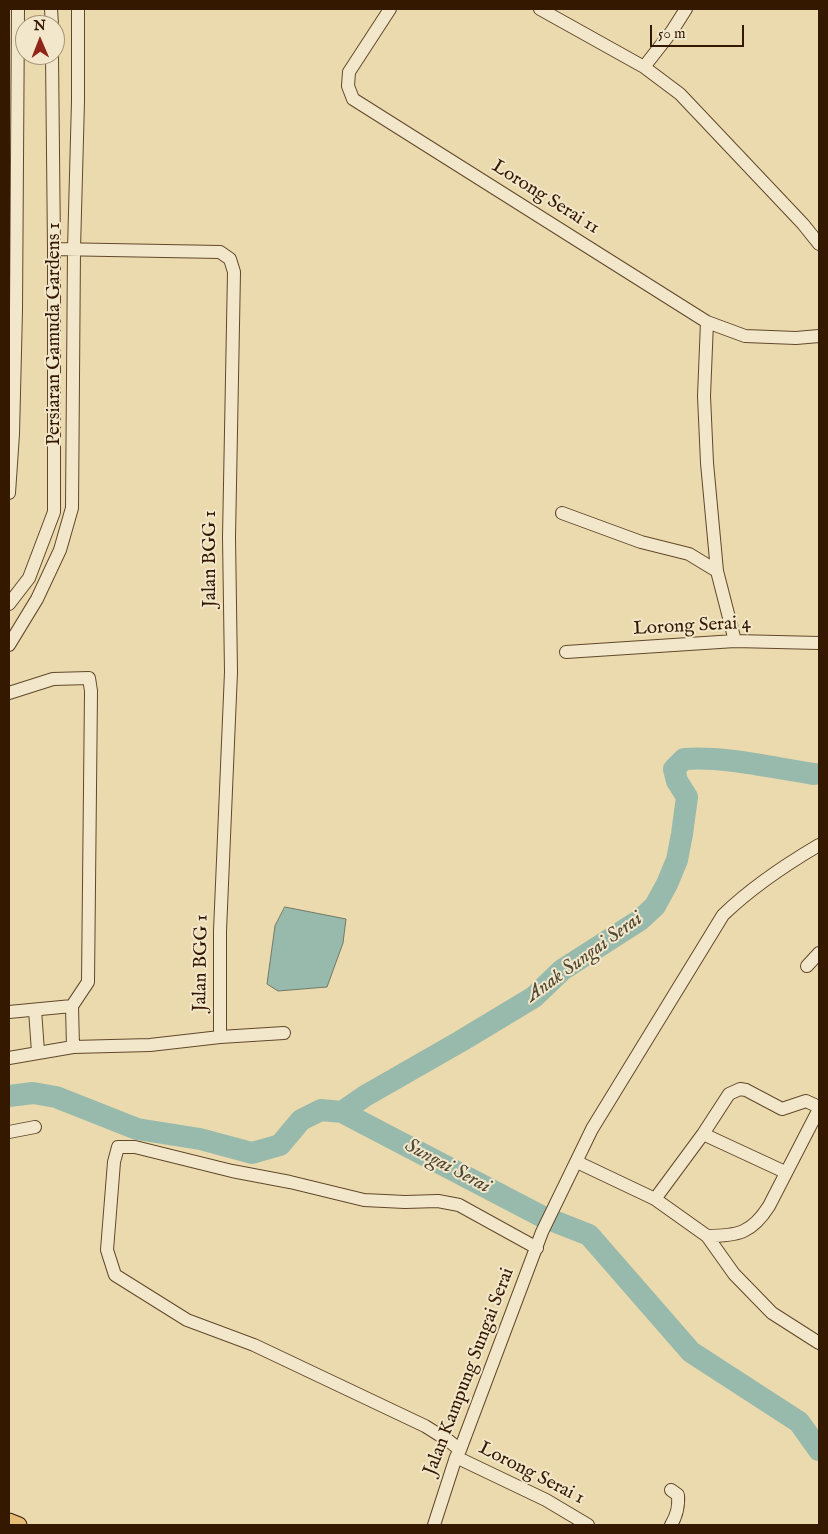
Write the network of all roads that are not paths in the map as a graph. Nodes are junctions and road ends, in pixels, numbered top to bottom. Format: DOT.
graph roads {
  1 [pos="18,9"];
  2 [pos="78,9"];
  3 [pos="390,9"];
  4 [pos="540,9"];
  5 [pos="686,9"];
  6 [pos="14,65"];
  7 [pos="52,65"];
  8 [pos="644,67"];
  9 [pos="12,186"];
  10 [pos="819,244"];
  11 [pos="54,249"];
  12 [pos="74,249"];
  13 [pos="12,310"];
  14 [pos="707,322"];
  15 [pos="819,336"];
  16 [pos="11,434"];
  17 [pos="9,493"];
  18 [pos="562,513"];
  19 [pos="717,571"];
  20 [pos="9,604"];
  21 [pos="734,641"];
  22 [pos="819,643"];
  23 [pos="9,645"];
  24 [pos="566,652"];
  25 [pos="9,693"];
  26 [pos="819,845"];
  27 [pos="819,953"];
  28 [pos="807,966"];
  29 [pos="72,1006"];
  30 [pos="35,1010"];
  31 [pos="9,1012"];
  32 [pos="284,1033"];
  33 [pos="220,1038"];
  34 [pos="73,1047"];
  35 [pos="38,1052"];
  36 [pos="10,1057"];
  37 [pos="819,1108"];
  38 [pos="36,1128"];
  39 [pos="9,1132"];
  40 [pos="702,1134"];
  41 [pos="577,1162"];
  42 [pos="786,1172"];
  43 [pos="655,1199"];
  44 [pos="707,1236"];
  45 [pos="537,1248"];
  46 [pos="819,1343"];
  47 [pos="458,1454"];
  48 [pos="671,1490"];
  49 [pos="9,1521"];
  50 [pos="19,1525"];
  51 [pos="434,1525"];
  52 [pos="588,1525"];
  53 [pos="671,1525"];
  1 -- 6 [label="street"];
  2 -- 12 [label="street, Persiaran Gamuda Gardens 1"];
  3 -- 14 [label="street, Lorong Serai 11"];
  4 -- 8 [label="street"];
  5 -- 8 [label="street"];
  6 -- 9 [label="street"];
  7 -- 11 [label="street, Persiaran Gamuda Gardens 1"];
  8 -- 10 [label="street"];
  9 -- 13 [label="street"];
  11 -- 12 [label="street, Jalan BGG 1"];
  11 -- 20 [label="street, Persiaran Gamuda Gardens 1"];
  12 -- 23 [label="street, Persiaran Gamuda Gardens 1"];
  12 -- 33 [label="street, Jalan BGG 1"];
  13 -- 16 [label="street"];
  14 -- 15 [label="street, Lorong Serai 11"];
  14 -- 19 [label="street"];
  16 -- 17 [label="street"];
  18 -- 19 [label="street"];
  19 -- 21 [label="street"];
  21 -- 22 [label="street, Lorong Serai 4"];
  21 -- 24 [label="street, Lorong Serai 4"];
  25 -- 29 [label="street"];
  26 -- 41 [label="street, Jalan Kampung Sungai Serai"];
  27 -- 28 [label="street"];
  29 -- 30 [label="street"];
  29 -- 34 [label="street"];
  30 -- 31 [label="street"];
  30 -- 35 [label="street"];
  32 -- 33 [label="street, Jalan BGG 1"];
  33 -- 34 [label="street, Jalan BGG 1"];
  34 -- 35 [label="street, Jalan BGG 1"];
  35 -- 36 [label="street, Jalan BGG 1"];
  37 -- 40 [label="street"];
  37 -- 42 [label="street"];
  38 -- 39 [label="street"];
  40 -- 42 [label="street"];
  40 -- 43 [label="street"];
  41 -- 43 [label="street"];
  41 -- 45 [label="street, Jalan Kampung Sungai Serai"];
  42 -- 44 [label="street"];
  43 -- 44 [label="street"];
  44 -- 46 [label="street"];
  45 -- 47 [label="street, Jalan Kampung Sungai Serai"];
  45 -- 47 [label="street, Lorong Serai 1"];
  47 -- 51 [label="street, Jalan Kampung Sungai Serai"];
  47 -- 52 [label="street, Lorong Serai 1"];
  48 -- 53 [label="street"];
  49 -- 50 [label="main road"];
}
